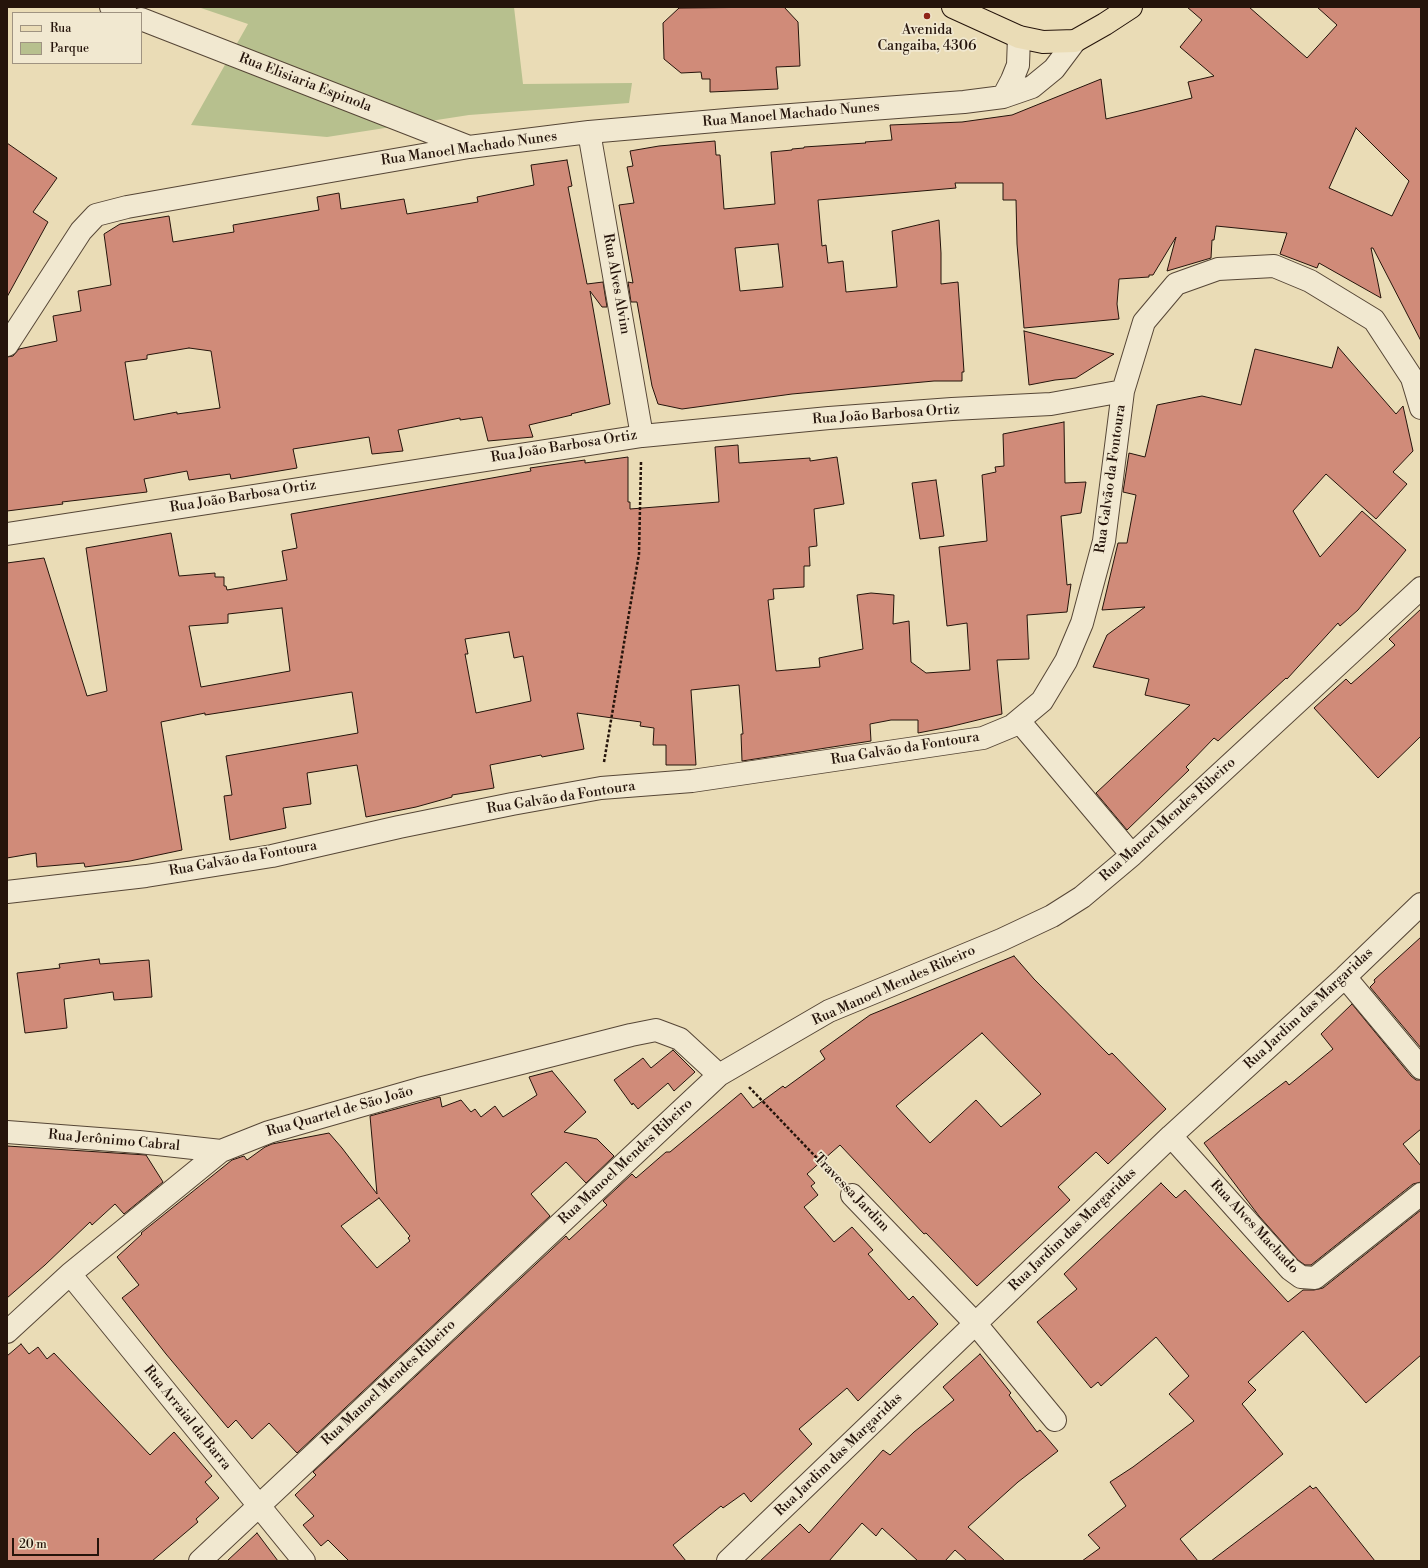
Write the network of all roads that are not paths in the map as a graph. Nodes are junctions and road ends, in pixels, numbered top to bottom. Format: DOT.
graph roads {
  1 [pos="111,7"];
  2 [pos="953,7"];
  3 [pos="1131,7"];
  4 [pos="124,12"];
  5 [pos="142,19"];
  6 [pos="1019,38"];
  7 [pos="1075,41"];
  8 [pos="1003,97"];
  9 [pos="589,132"];
  10 [pos="469,147"];
  11 [pos="7,345"];
  12 [pos="1123,391"];
  13 [pos="1421,408"];
  14 [pos="642,436"];
  15 [pos="7,534"];
  16 [pos="1421,588"];
  17 [pos="1019,721"];
  18 [pos="1132,855"];
  19 [pos="7,892"];
  20 [pos="1421,904"];
  21 [pos="1345,977"];
  22 [pos="1421,1068"];
  23 [pos="719,1074"];
  24 [pos="7,1132"];
  25 [pos="1171,1136"];
  26 [pos="221,1151"];
  27 [pos="1421,1194"];
  28 [pos="852,1195"];
  29 [pos="70,1274"];
  30 [pos="975,1323"];
  31 [pos="7,1332"];
  32 [pos="1055,1420"];
  33 [pos="259,1506"];
  34 [pos="200,1561"];
  35 [pos="304,1561"];
  36 [pos="728,1561"];
  1 -- 4 [label="street"];
  2 -- 6 [label="main road"];
  3 -- 7 [label="main road"];
  5 -- 10 [label="street, Rua Elisiaria Espinola"];
  6 -- 7 [label="main road"];
  6 -- 8 [label="street"];
  7 -- 8 [label="street, Rua Manoel Machado Nunes"];
  8 -- 9 [label="street, Rua Manoel Machado Nunes"];
  9 -- 10 [label="street, Rua Manoel Machado Nunes"];
  9 -- 14 [label="street, Rua Alves Alvim"];
  10 -- 11 [label="street, Rua Manoel Machado Nunes"];
  12 -- 13 [label="street, Rua Galvão da Fontoura"];
  12 -- 14 [label="street, Rua João Barbosa Ortiz"];
  12 -- 17 [label="street, Rua Galvão da Fontoura"];
  14 -- 15 [label="street, Rua João Barbosa Ortiz"];
  16 -- 18 [label="street, Rua Manoel Mendes Ribeiro"];
  17 -- 18 [label="street"];
  17 -- 19 [label="street, Rua Galvão da Fontoura"];
  18 -- 23 [label="street, Rua Manoel Mendes Ribeiro"];
  20 -- 21 [label="street, Rua Jardim das Margaridas"];
  21 -- 22 [label="street"];
  21 -- 25 [label="street, Rua Jardim das Margaridas"];
  23 -- 26 [label="street, Rua Quartel de São João"];
  23 -- 33 [label="street, Rua Manoel Mendes Ribeiro"];
  24 -- 26 [label="street, Rua Jerônimo Cabral"];
  25 -- 27 [label="street, Rua Alves Machado"];
  25 -- 30 [label="street, Rua Jardim das Margaridas"];
  26 -- 29 [label="street, Rua Quartel de São João"];
  28 -- 30 [label="street, Travessa Jardim"];
  29 -- 31 [label="street, Rua Quartel de São João"];
  29 -- 33 [label="street, Rua Arraial da Barra"];
  30 -- 32 [label="street, Travessa Jardim"];
  30 -- 36 [label="street, Rua Jardim das Margaridas"];
  33 -- 34 [label="street, Rua Manoel Mendes Ribeiro"];
  33 -- 35 [label="street, Rua Arraial da Barra"];
}
